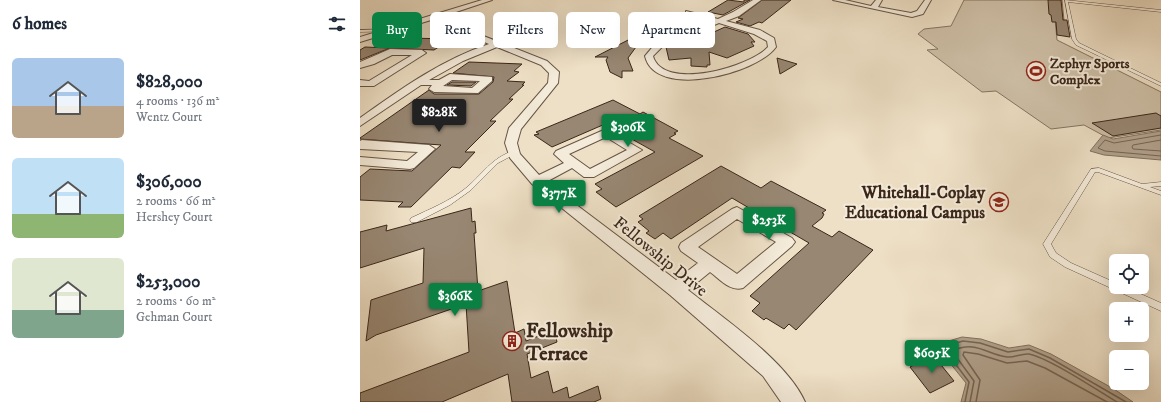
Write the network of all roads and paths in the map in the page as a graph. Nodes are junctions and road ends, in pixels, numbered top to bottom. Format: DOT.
graph roads {
  1 [pos="489,0"];
  2 [pos="758,0"];
  3 [pos="836,0"];
  4 [pos="880,0"];
  5 [pos="928,0"];
  6 [pos="873,8"];
  7 [pos="1161,11"];
  8 [pos="451,12"];
  9 [pos="715,20"];
  10 [pos="719,21"];
  11 [pos="360,31"];
  12 [pos="372,31"];
  13 [pos="372,37"];
  14 [pos="360,40"];
  15 [pos="493,45"];
  16 [pos="507,48"];
  17 [pos="360,65"];
  18 [pos="399,68"];
  19 [pos="437,70"];
  20 [pos="419,82"];
  21 [pos="360,84"];
  22 [pos="442,84"];
  23 [pos="1161,85"];
  24 [pos="360,123"];
  25 [pos="360,145"];
  26 [pos="513,153"];
  27 [pos="360,161"];
  28 [pos="573,163"];
  29 [pos="537,181"];
  30 [pos="1161,184"];
  31 [pos="1141,186"];
  32 [pos="1161,193"];
  33 [pos="414,220"];
  34 [pos="710,263"];
  35 [pos="676,290"];
  36 [pos="1161,307"];
  37 [pos="794,402"];
  1 -- 8 [label="street"];
  2 -- 10 [label="street"];
  3 -- 6 [label="street"];
  4 -- 6 [label="street"];
  5 -- 6 [label="street"];
  7 -- 23 [label="lane"];
  9 -- 10 [label="street"];
  10 -- 10 [label="street"];
  11 -- 12 [label="lane"];
  13 -- 14 [label="street"];
  15 -- 19 [label="street"];
  16 -- 26 [label="street"];
  17 -- 18 [label="street"];
  18 -- 19 [label="street"];
  18 -- 21 [label="street"];
  19 -- 20 [label="street"];
  20 -- 22 [label="street"];
  20 -- 24 [label="street"];
  25 -- 27 [label="street"];
  26 -- 29 [label="street, Fellowship Drive"];
  26 -- 33 [label="lane"];
  28 -- 28 [label="street"];
  28 -- 29 [label="street"];
  29 -- 35 [label="street, Fellowship Drive"];
  30 -- 31 [label="lane"];
  31 -- 32 [label="lane"];
  31 -- 36 [label="lane"];
  34 -- 34 [label="street"];
  34 -- 35 [label="street"];
  35 -- 37 [label="street, Fellowship Drive"];
}
